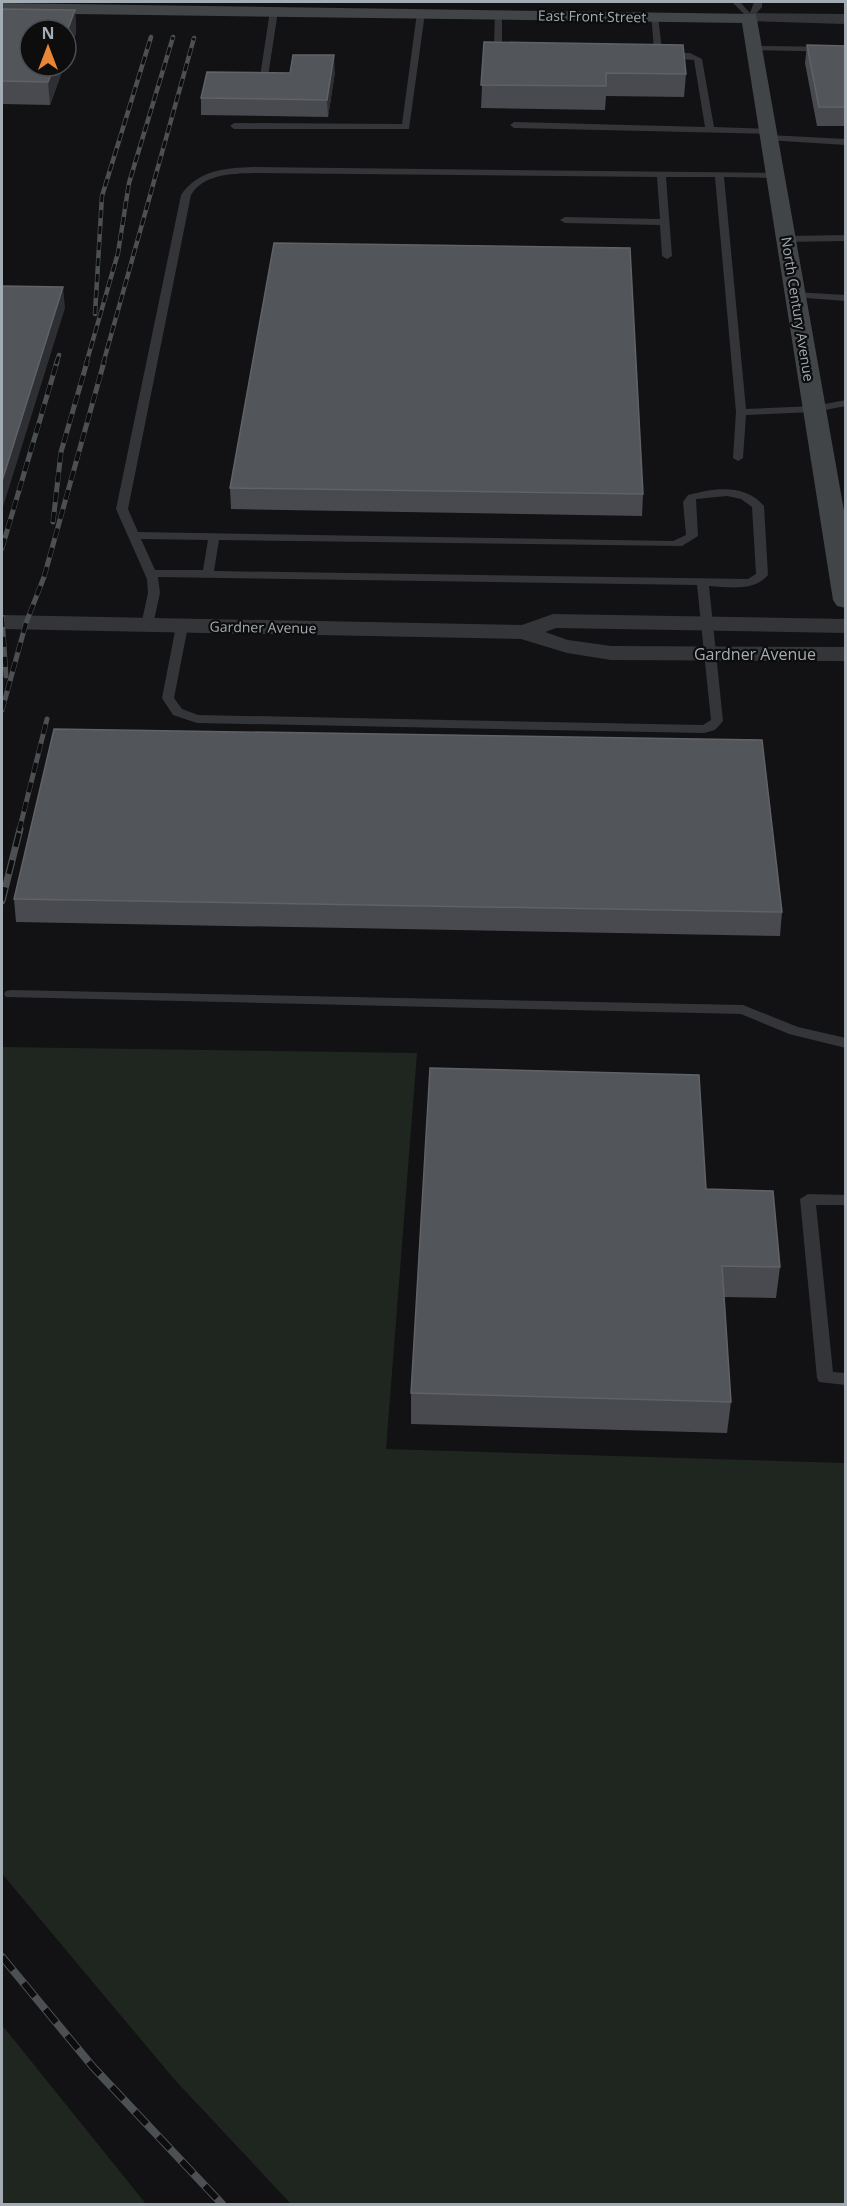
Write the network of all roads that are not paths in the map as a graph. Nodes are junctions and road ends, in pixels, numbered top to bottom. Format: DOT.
graph roads {
  1 [pos="748,7"];
  2 [pos="2,8"];
  3 [pos="274,11"];
  4 [pos="421,13"];
  5 [pos="498,14"];
  6 [pos="654,16"];
  7 [pos="846,19"];
  8 [pos="755,48"];
  9 [pos="846,50"];
  10 [pos="526,53"];
  11 [pos="632,55"];
  12 [pos="644,55"];
  13 [pos="263,83"];
  14 [pos="514,124"];
  15 [pos="234,126"];
  16 [pos="710,130"];
  17 [pos="769,135"];
  18 [pos="846,142"];
  19 [pos="661,175"];
  20 [pos="719,176"];
  21 [pos="776,176"];
  22 [pos="565,220"];
  23 [pos="663,222"];
  24 [pos="846,238"];
  25 [pos="786,239"];
  26 [pos="667,256"];
  27 [pos="795,295"];
  28 [pos="846,298"];
  29 [pos="846,403"];
  30 [pos="814,409"];
  31 [pos="741,412"];
  32 [pos="738,458"];
  33 [pos="134,536"];
  34 [pos="214,537"];
  35 [pos="150,573"];
  36 [pos="208,574"];
  37 [pos="703,582"];
  38 [pos="846,600"];
  39 [pos="2,622"];
  40 [pos="706,623"];
  41 [pos="147,625"];
  42 [pos="182,626"];
  43 [pos="846,626"];
  44 [pos="525,632"];
  45 [pos="710,654"];
  46 [pos="846,654"];
  47 [pos="11,994"];
  48 [pos="846,1043"];
  49 [pos="846,1200"];
  50 [pos="846,1379"];
  1 -- 6 [label="street, East Front Street"];
  1 -- 7 [label="street"];
  1 -- 8 [label="street, North Century Avenue"];
  2 -- 3 [label="street, East Front Street"];
  3 -- 4 [label="street, East Front Street"];
  3 -- 13 [label="lane"];
  4 -- 5 [label="street, East Front Street"];
  4 -- 15 [label="lane"];
  5 -- 6 [label="street, East Front Street"];
  5 -- 10 [label="lane"];
  6 -- 12 [label="lane"];
  8 -- 9 [label="lane"];
  8 -- 17 [label="street, North Century Avenue"];
  11 -- 12 [label="lane"];
  12 -- 16 [label="lane"];
  14 -- 16 [label="lane"];
  16 -- 17 [label="lane"];
  17 -- 18 [label="lane"];
  17 -- 21 [label="street, North Century Avenue"];
  19 -- 20 [label="lane"];
  19 -- 23 [label="lane"];
  19 -- 33 [label="lane"];
  20 -- 21 [label="lane"];
  20 -- 31 [label="lane"];
  21 -- 25 [label="street, North Century Avenue"];
  22 -- 23 [label="lane"];
  23 -- 26 [label="lane"];
  24 -- 25 [label="lane"];
  25 -- 27 [label="street, North Century Avenue"];
  27 -- 28 [label="lane"];
  27 -- 30 [label="street, North Century Avenue"];
  29 -- 30 [label="lane"];
  30 -- 31 [label="lane"];
  30 -- 38 [label="street, North Century Avenue"];
  31 -- 32 [label="lane"];
  33 -- 34 [label="lane"];
  33 -- 35 [label="lane"];
  34 -- 36 [label="lane"];
  34 -- 37 [label="lane"];
  35 -- 36 [label="lane"];
  35 -- 41 [label="lane"];
  36 -- 37 [label="lane"];
  37 -- 40 [label="lane"];
  39 -- 41 [label="street, Gardner Avenue"];
  40 -- 43 [label="street, Gardner Avenue"];
  40 -- 44 [label="street, Gardner Avenue"];
  40 -- 45 [label="lane"];
  41 -- 42 [label="street, Gardner Avenue"];
  42 -- 44 [label="street, Gardner Avenue"];
  42 -- 45 [label="lane"];
  44 -- 45 [label="street, Gardner Avenue"];
  45 -- 46 [label="street, Gardner Avenue"];
  47 -- 48 [label="lane"];
  49 -- 50 [label="lane"];
}
